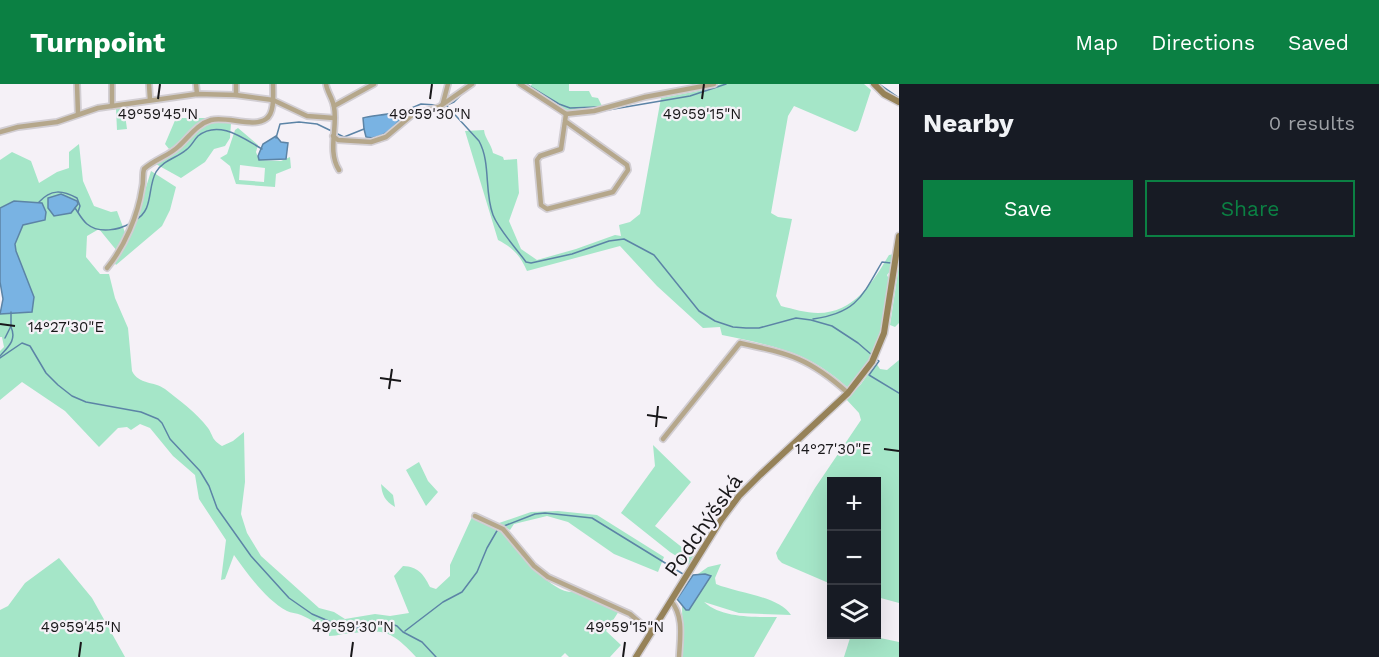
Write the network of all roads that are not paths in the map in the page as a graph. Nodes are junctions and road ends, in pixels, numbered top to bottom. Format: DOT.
graph roads {
  1 [pos="77,84"];
  2 [pos="112,84"];
  3 [pos="149,84"];
  4 [pos="196,84"];
  5 [pos="236,84"];
  6 [pos="273,84"];
  7 [pos="326,84"];
  8 [pos="374,84"];
  9 [pos="448,84"];
  10 [pos="460,84"];
  11 [pos="472,84"];
  12 [pos="520,84"];
  13 [pos="714,84"];
  14 [pos="873,84"];
  15 [pos="465,89"];
  16 [pos="197,94"];
  17 [pos="236,95"];
  18 [pos="150,100"];
  19 [pos="273,100"];
  20 [pos="899,102"];
  21 [pos="441,105"];
  22 [pos="112,106"];
  23 [pos="334,106"];
  24 [pos="78,114"];
  25 [pos="566,114"];
  26 [pos="334,118"];
  27 [pos="566,121"];
  28 [pos="0,132"];
  29 [pos="334,134"];
  30 [pos="339,170"];
  31 [pos="899,236"];
  32 [pos="107,268"];
  33 [pos="848,393"];
  34 [pos="663,439"];
  35 [pos="475,516"];
  36 [pos="671,601"];
  37 [pos="651,632"];
  38 [pos="636,657"];
  39 [pos="680,657"];
  1 -- 24 [label="street"];
  2 -- 22 [label="street"];
  3 -- 18 [label="street"];
  4 -- 16 [label="street"];
  5 -- 17 [label="street"];
  6 -- 19 [label="street"];
  7 -- 23 [label="street"];
  8 -- 23 [label="street"];
  9 -- 21 [label="street"];
  10 -- 15 [label="street"];
  11 -- 15 [label="street"];
  12 -- 25 [label="street"];
  13 -- 25 [label="street"];
  14 -- 20 [label="street"];
  15 -- 21 [label="street"];
  16 -- 17 [label="street"];
  16 -- 18 [label="street"];
  17 -- 19 [label="street"];
  18 -- 22 [label="street"];
  19 -- 26 [label="street"];
  19 -- 32 [label="street"];
  21 -- 29 [label="street"];
  22 -- 24 [label="street"];
  23 -- 26 [label="street"];
  24 -- 28 [label="street"];
  25 -- 27 [label="street"];
  26 -- 29 [label="street"];
  27 -- 27 [label="street"];
  29 -- 30 [label="street"];
  31 -- 33 [label="street, Podchýšská"];
  33 -- 34 [label="street"];
  33 -- 36 [label="street, Podchýšská"];
  35 -- 37 [label="street"];
  36 -- 37 [label="street, Podchýšská"];
  36 -- 39 [label="street"];
  37 -- 38 [label="street, Podchýšská"];
}
